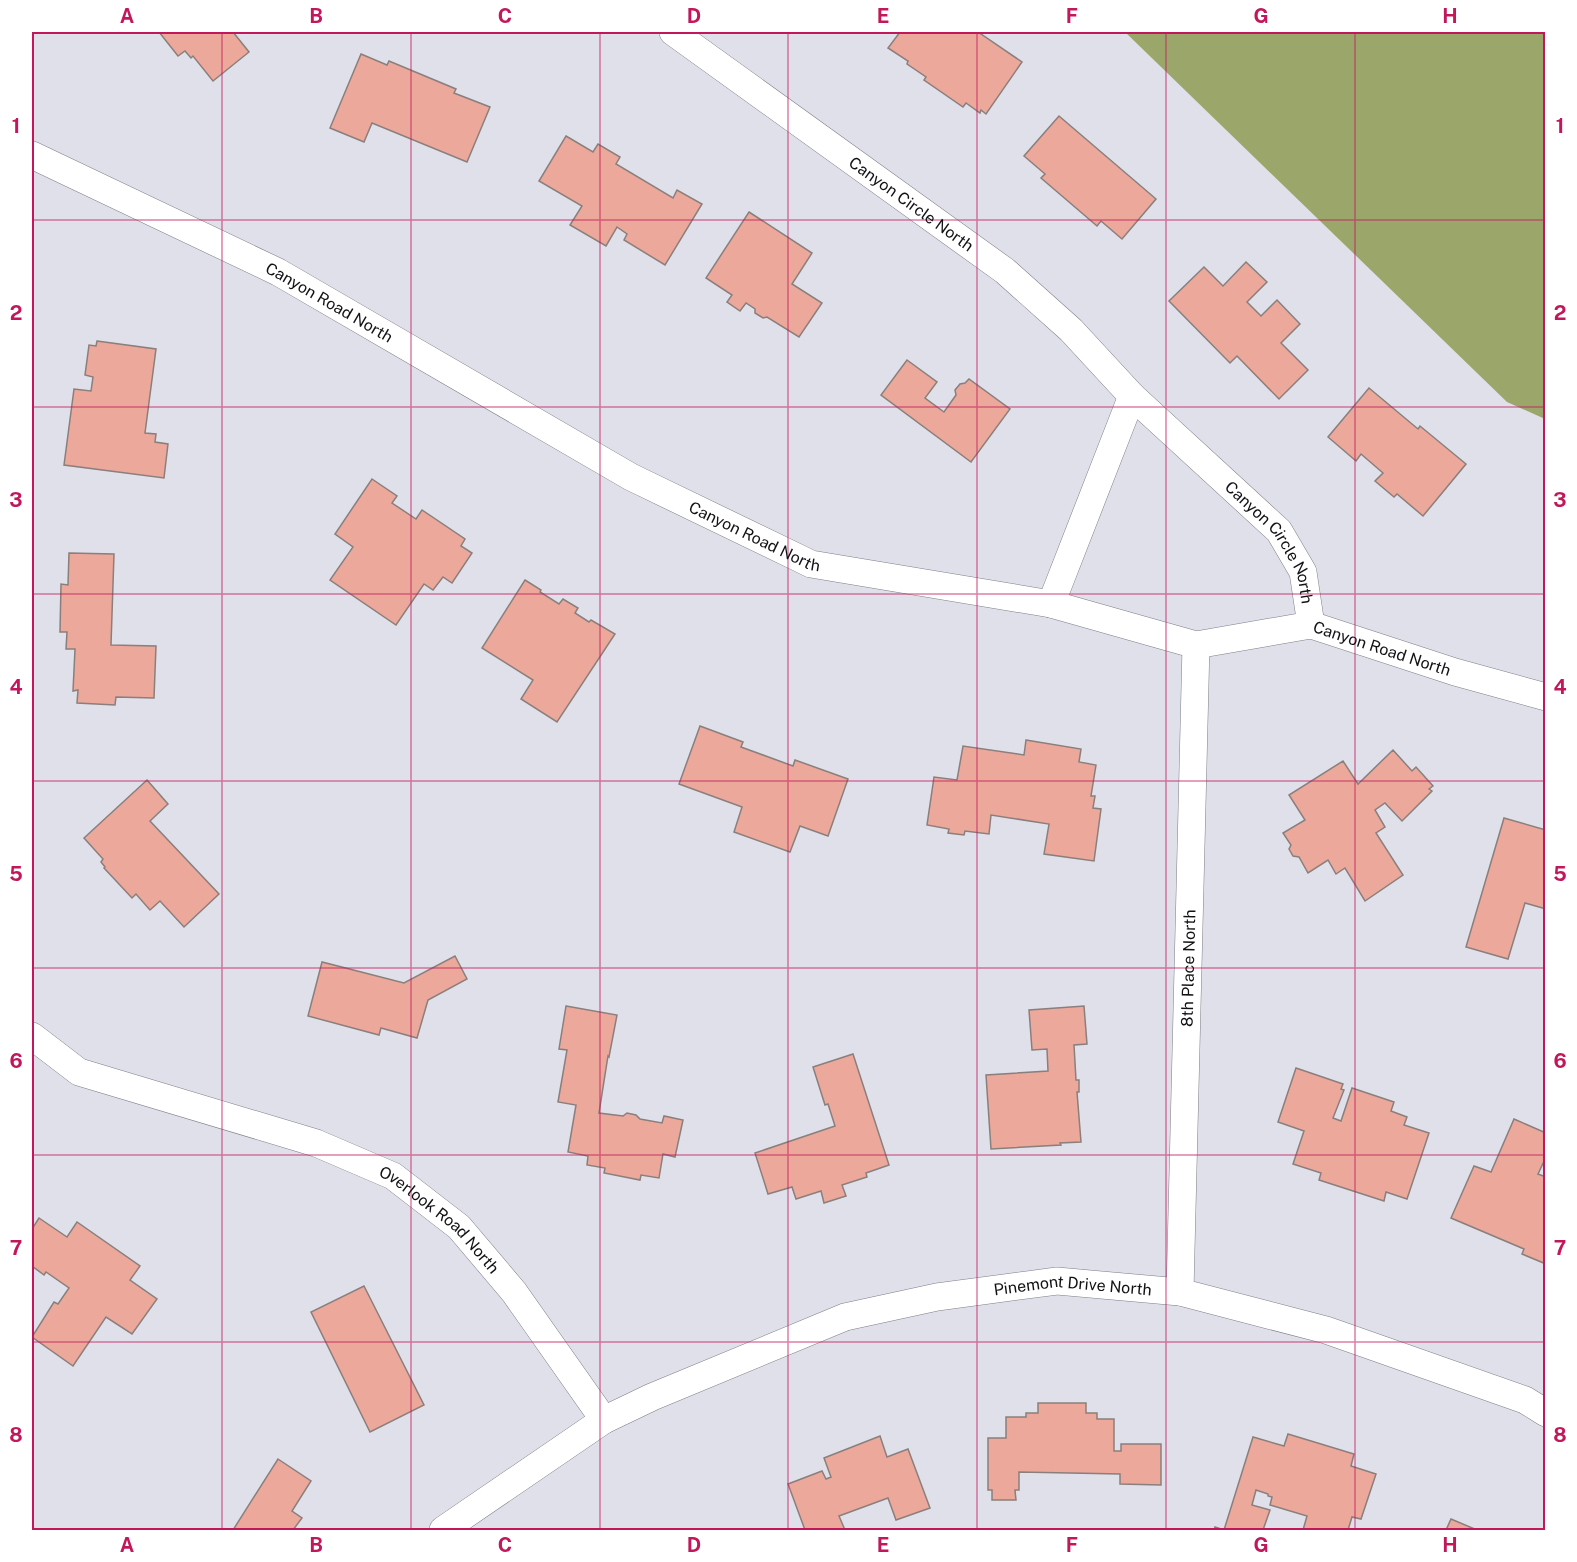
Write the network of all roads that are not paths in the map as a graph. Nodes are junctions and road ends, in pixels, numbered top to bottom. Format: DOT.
graph roads {
  1 [pos="673,32"];
  2 [pos="32,155"];
  3 [pos="1132,396"];
  4 [pos="1051,604"];
  5 [pos="1311,625"];
  6 [pos="1196,645"];
  7 [pos="1545,697"];
  8 [pos="32,1036"];
  9 [pos="1180,1292"];
  10 [pos="1545,1413"];
  11 [pos="604,1420"];
  12 [pos="443,1530"];
  1 -- 3 [label="street, Canyon Circle North"];
  2 -- 4 [label="street, Canyon Road North"];
  3 -- 4 [label="street"];
  3 -- 5 [label="street, Canyon Circle North"];
  4 -- 6 [label="street, Canyon Road North"];
  5 -- 6 [label="street, Canyon Road North"];
  5 -- 7 [label="street, Canyon Road North"];
  6 -- 9 [label="street, 8th Place North"];
  8 -- 11 [label="street, Overlook Road North"];
  9 -- 10 [label="street, Pinemont Drive North"];
  9 -- 11 [label="street, Pinemont Drive North"];
  11 -- 12 [label="street"];
}
